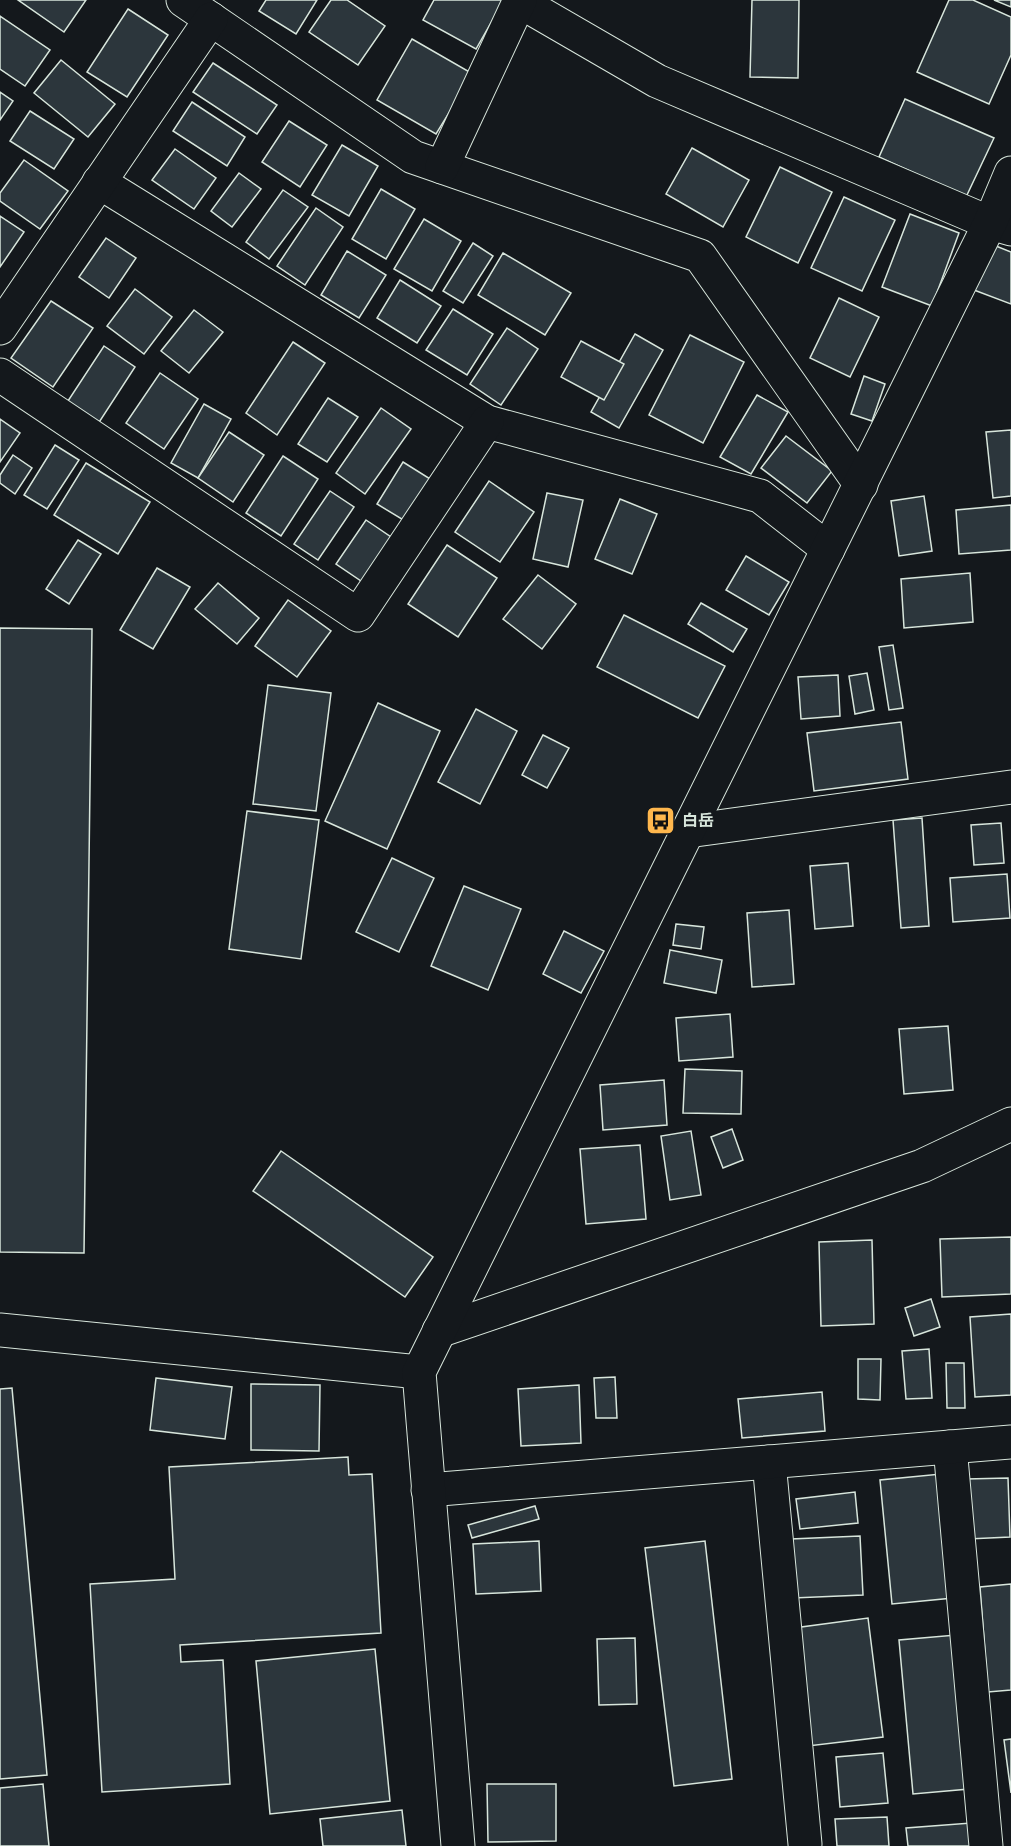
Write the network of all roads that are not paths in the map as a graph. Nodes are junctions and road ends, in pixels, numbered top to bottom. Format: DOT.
graph roads {
  1 [pos="183,0"];
  2 [pos="520,1"];
  3 [pos="211,19"];
  4 [pos="442,167"];
  5 [pos="1011,173"];
  6 [pos="99,182"];
  7 [pos="1001,226"];
  8 [pos="0,328"];
  9 [pos="0,375"];
  10 [pos="487,422"];
  11 [pos="861,485"];
  12 [pos="828,549"];
  13 [pos="1011,787"];
  14 [pos="688,831"];
  15 [pos="1011,1124"];
  16 [pos="0,1330"];
  17 [pos="439,1331"];
  18 [pos="419,1372"];
  19 [pos="1011,1442"];
  20 [pos="950,1447"];
  21 [pos="770,1462"];
  22 [pos="428,1491"];
  23 [pos="805,1844"];
  24 [pos="458,1846"];
  25 [pos="986,1846"];
  1 -- 3 [label="street"];
  2 -- 4 [label="street"];
  2 -- 7 [label="street"];
  3 -- 4 [label="street"];
  3 -- 6 [label="street"];
  4 -- 11 [label="street"];
  5 -- 7 [label="street"];
  6 -- 8 [label="street"];
  6 -- 10 [label="street"];
  7 -- 11 [label="street"];
  9 -- 10 [label="street"];
  10 -- 12 [label="street"];
  11 -- 12 [label="street"];
  12 -- 14 [label="street"];
  13 -- 14 [label="street"];
  14 -- 17 [label="street"];
  15 -- 17 [label="street"];
  16 -- 18 [label="street"];
  17 -- 18 [label="street"];
  18 -- 22 [label="street"];
  19 -- 20 [label="street"];
  20 -- 21 [label="street"];
  20 -- 25 [label="street"];
  21 -- 22 [label="street"];
  21 -- 23 [label="street"];
  22 -- 24 [label="street"];
}
